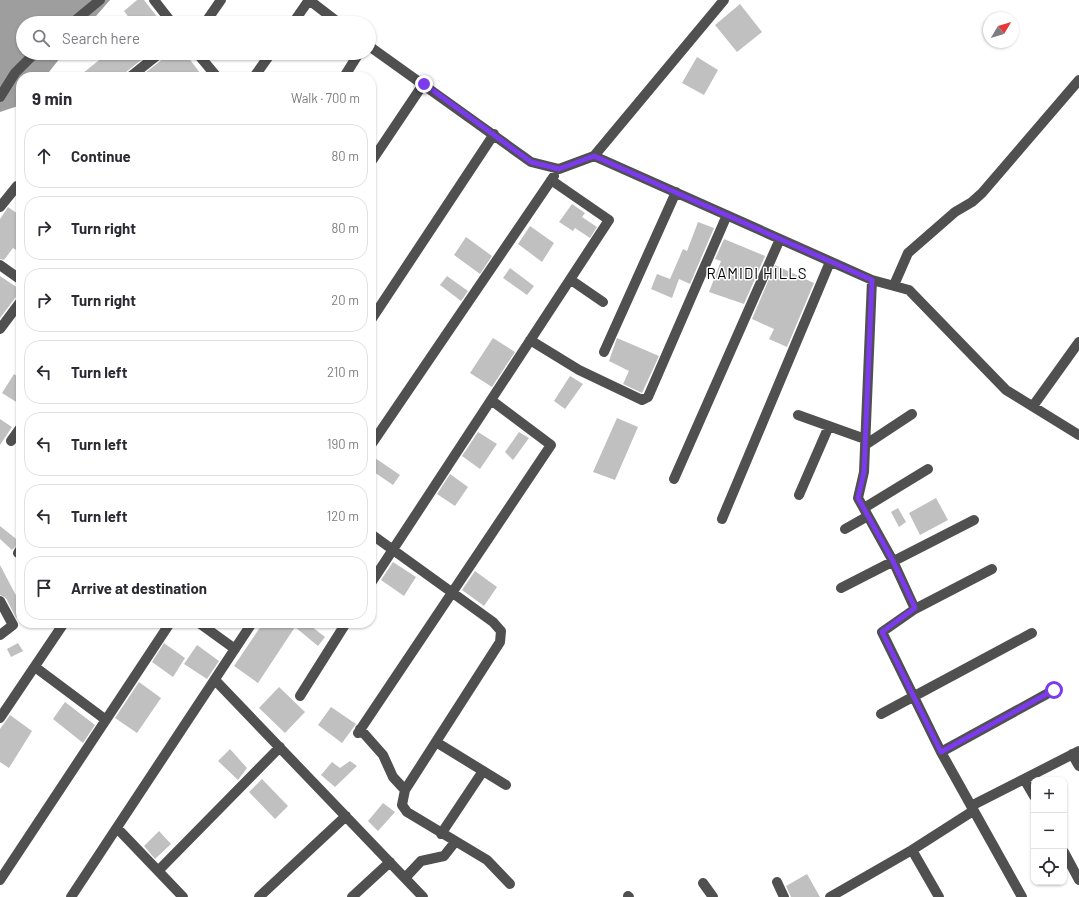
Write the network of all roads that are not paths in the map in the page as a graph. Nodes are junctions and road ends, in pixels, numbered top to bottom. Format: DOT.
graph roads {
  1 [pos="100,0"];
  2 [pos="154,0"];
  3 [pos="221,0"];
  4 [pos="309,0"];
  5 [pos="724,0"];
  6 [pos="81,16"];
  7 [pos="167,16"];
  8 [pos="210,16"];
  9 [pos="298,16"];
  10 [pos="330,16"];
  11 [pos="376,51"];
  12 [pos="28,60"];
  13 [pos="151,60"];
  14 [pos="204,60"];
  15 [pos="266,60"];
  16 [pos="355,60"];
  17 [pos="17,72"];
  18 [pos="136,72"];
  19 [pos="213,72"];
  20 [pos="258,72"];
  21 [pos="347,72"];
  22 [pos="16,73"];
  23 [pos="1079,80"];
  24 [pos="424,84"];
  25 [pos="0,97"];
  26 [pos="494,134"];
  27 [pos="376,155"];
  28 [pos="594,156"];
  29 [pos="559,169"];
  30 [pos="551,180"];
  31 [pos="16,187"];
  32 [pos="676,192"];
  33 [pos="0,207"];
  34 [pos="727,215"];
  35 [pos="780,239"];
  36 [pos="830,262"];
  37 [pos="0,265"];
  38 [pos="16,276"];
  39 [pos="570,280"];
  40 [pos="872,280"];
  41 [pos="894,285"];
  42 [pos="603,302"];
  43 [pos="16,308"];
  44 [pos="376,312"];
  45 [pos="0,329"];
  46 [pos="530,340"];
  47 [pos="1079,342"];
  48 [pos="604,352"];
  49 [pos="491,400"];
  50 [pos="1034,406"];
  51 [pos="912,414"];
  52 [pos="798,415"];
  53 [pos="829,426"];
  54 [pos="16,434"];
  55 [pos="1079,435"];
  56 [pos="376,438"];
  57 [pos="11,441"];
  58 [pos="865,442"];
  59 [pos="928,470"];
  60 [pos="674,479"];
  61 [pos="799,495"];
  62 [pos="866,512"];
  63 [pos="722,519"];
  64 [pos="974,520"];
  65 [pos="845,529"];
  66 [pos="376,538"];
  67 [pos="392,550"];
  68 [pos="893,561"];
  69 [pos="992,569"];
  70 [pos="376,575"];
  71 [pos="841,588"];
  72 [pos="453,593"];
  73 [pos="0,601"];
  74 [pos="915,608"];
  75 [pos="61,628"];
  76 [pos="167,628"];
  77 [pos="207,628"];
  78 [pos="249,628"];
  79 [pos="343,628"];
  80 [pos="1032,633"];
  81 [pos="0,635"];
  82 [pos="235,649"];
  83 [pos="35,667"];
  84 [pos="214,680"];
  85 [pos="1054,690"];
  86 [pos="300,696"];
  87 [pos="913,697"];
  88 [pos="881,714"];
  89 [pos="0,718"];
  90 [pos="106,720"];
  91 [pos="436,742"];
  92 [pos="280,747"];
  93 [pos="941,752"];
  94 [pos="1076,752"];
  95 [pos="1079,766"];
  96 [pos="483,771"];
  97 [pos="1024,779"];
  98 [pos="506,784"];
  99 [pos="405,790"];
  100 [pos="1031,791"];
  101 [pos="972,809"];
  102 [pos="346,816"];
  103 [pos="117,828"];
  104 [pos="441,834"];
  105 [pos="455,842"];
  106 [pos="912,850"];
  107 [pos="1067,858"];
  108 [pos="390,862"];
  109 [pos="158,871"];
  110 [pos="405,878"];
  111 [pos="0,880"];
  112 [pos="1079,880"];
  113 [pos="777,882"];
  114 [pos="702,883"];
  115 [pos="510,884"];
  116 [pos="71,897"];
  117 [pos="183,897"];
  118 [pos="259,897"];
  119 [pos="352,897"];
  120 [pos="423,897"];
  121 [pos="713,897"];
  122 [pos="784,897"];
  123 [pos="830,897"];
  124 [pos="939,897"];
  125 [pos="1022,897"];
  1 -- 6 [label="street"];
  2 -- 7 [label="street"];
  3 -- 8 [label="street"];
  4 -- 9 [label="street"];
  4 -- 10 [label="street"];
  5 -- 28 [label="street"];
  11 -- 24 [label="street"];
  12 -- 17 [label="street"];
  13 -- 18 [label="street"];
  14 -- 19 [label="street"];
  15 -- 20 [label="street"];
  16 -- 21 [label="street"];
  22 -- 25 [label="street"];
  23 -- 41 [label="street"];
  24 -- 26 [label="street"];
  24 -- 27 [label="street"];
  26 -- 29 [label="street"];
  26 -- 44 [label="street"];
  28 -- 29 [label="street"];
  28 -- 32 [label="street"];
  29 -- 30 [label="street"];
  30 -- 39 [label="street"];
  30 -- 56 [label="street"];
  31 -- 33 [label="street"];
  32 -- 34 [label="street"];
  32 -- 48 [label="street"];
  34 -- 35 [label="street"];
  34 -- 46 [label="street"];
  35 -- 36 [label="street"];
  35 -- 60 [label="street"];
  36 -- 40 [label="street"];
  36 -- 63 [label="street"];
  37 -- 38 [label="street"];
  39 -- 42 [label="street"];
  39 -- 46 [label="street"];
  40 -- 41 [label="street"];
  40 -- 58 [label="street"];
  41 -- 50 [label="street"];
  43 -- 45 [label="street"];
  46 -- 49 [label="street"];
  47 -- 50 [label="street"];
  49 -- 67 [label="street"];
  49 -- 72 [label="street"];
  50 -- 55 [label="street"];
  51 -- 58 [label="street"];
  52 -- 53 [label="street"];
  53 -- 58 [label="street"];
  53 -- 61 [label="street"];
  54 -- 57 [label="street"];
  58 -- 62 [label="street"];
  59 -- 62 [label="street"];
  62 -- 65 [label="street"];
  62 -- 68 [label="street"];
  64 -- 68 [label="street"];
  66 -- 67 [label="street"];
  67 -- 70 [label="street"];
  67 -- 72 [label="street"];
  68 -- 71 [label="street"];
  68 -- 74 [label="street"];
  69 -- 74 [label="street"];
  72 -- 91 [label="street"];
  72 -- 99 [label="street"];
  73 -- 81 [label="street"];
  74 -- 87 [label="street"];
  75 -- 83 [label="street"];
  76 -- 90 [label="street"];
  77 -- 82 [label="street"];
  78 -- 82 [label="street"];
  79 -- 86 [label="street"];
  80 -- 87 [label="street"];
  82 -- 84 [label="street"];
  83 -- 89 [label="street"];
  83 -- 90 [label="street"];
  84 -- 92 [label="street"];
  84 -- 103 [label="street"];
  85 -- 93 [label="street"];
  87 -- 88 [label="street"];
  87 -- 93 [label="street"];
  90 -- 111 [label="street"];
  91 -- 96 [label="street"];
  91 -- 99 [label="street"];
  92 -- 102 [label="street"];
  92 -- 109 [label="street"];
  93 -- 101 [label="street"];
  94 -- 95 [label="street"];
  94 -- 97 [label="street"];
  96 -- 98 [label="street"];
  96 -- 104 [label="street"];
  97 -- 100 [label="street"];
  97 -- 101 [label="street"];
  99 -- 104 [label="street"];
  101 -- 106 [label="street"];
  101 -- 125 [label="street"];
  102 -- 108 [label="street"];
  102 -- 118 [label="street"];
  103 -- 109 [label="street"];
  103 -- 116 [label="street"];
  104 -- 105 [label="street"];
  105 -- 110 [label="street"];
  105 -- 115 [label="street"];
  106 -- 123 [label="street"];
  106 -- 124 [label="street"];
  107 -- 112 [label="street"];
  108 -- 110 [label="street"];
  108 -- 119 [label="street"];
  109 -- 117 [label="street"];
  110 -- 120 [label="street"];
  113 -- 122 [label="street"];
  114 -- 121 [label="street"];
}
